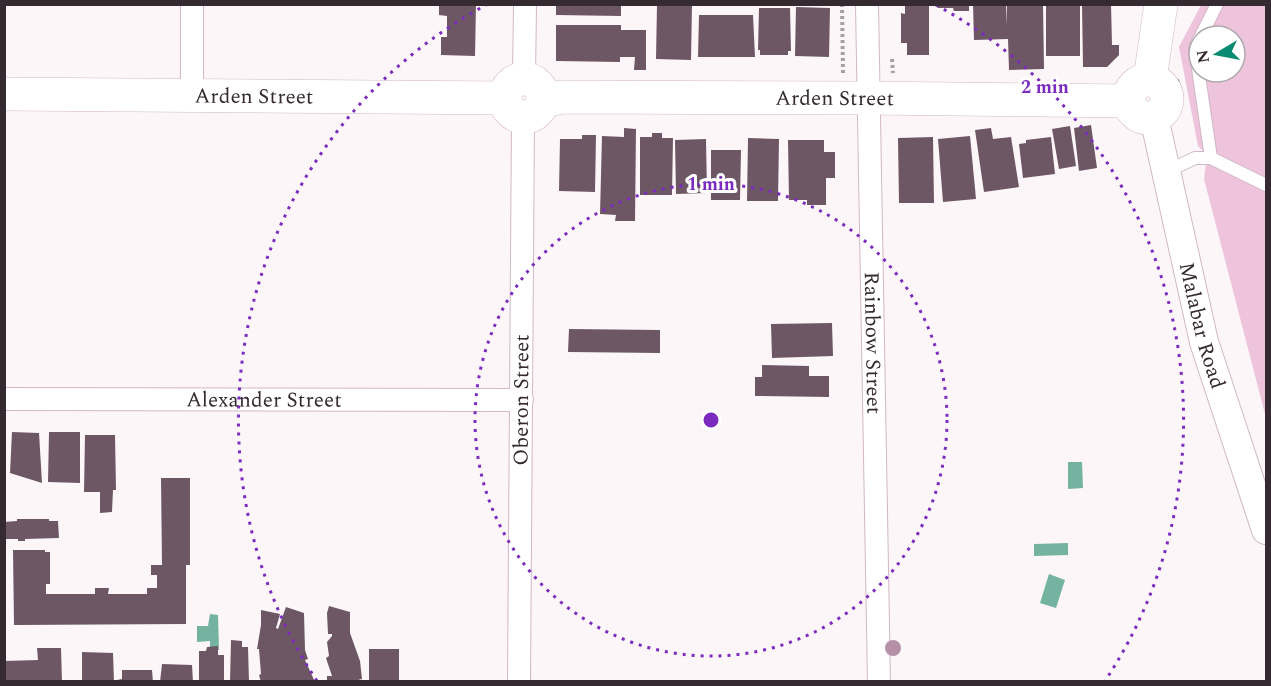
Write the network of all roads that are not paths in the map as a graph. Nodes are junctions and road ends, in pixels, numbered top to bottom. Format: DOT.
graph roads {
  1 [pos="192,4"];
  2 [pos="525,4"];
  3 [pos="867,4"];
  4 [pos="1161,4"];
  5 [pos="1217,4"];
  6 [pos="1207,24"];
  7 [pos="1200,84"];
  8 [pos="4,94"];
  9 [pos="192,94"];
  10 [pos="868,98"];
  11 [pos="524,99"];
  12 [pos="1144,99"];
  13 [pos="1211,158"];
  14 [pos="1165,172"];
  15 [pos="1266,185"];
  16 [pos="4,399"];
  17 [pos="522,400"];
  18 [pos="1266,530"];
  19 [pos="519,681"];
  20 [pos="879,681"];
  1 -- 9 [label="street"];
  2 -- 11 [label="street, Oberon Street"];
  3 -- 10 [label="street, Rainbow Street"];
  4 -- 12 [label="main road, Malabar Road"];
  5 -- 6 [label="lane"];
  7 -- 13 [label="lane"];
  8 -- 9 [label="main road, Arden Street"];
  9 -- 11 [label="main road, Arden Street"];
  10 -- 11 [label="main road, Arden Street"];
  10 -- 12 [label="main road, Arden Street"];
  10 -- 20 [label="street, Rainbow Street"];
  11 -- 17 [label="street, Oberon Street"];
  12 -- 14 [label="street, Malabar Road"];
  13 -- 14 [label="lane"];
  13 -- 15 [label="lane"];
  14 -- 18 [label="street, Malabar Road"];
  16 -- 17 [label="street, Alexander Street"];
  17 -- 19 [label="street, Oberon Street"];
}
